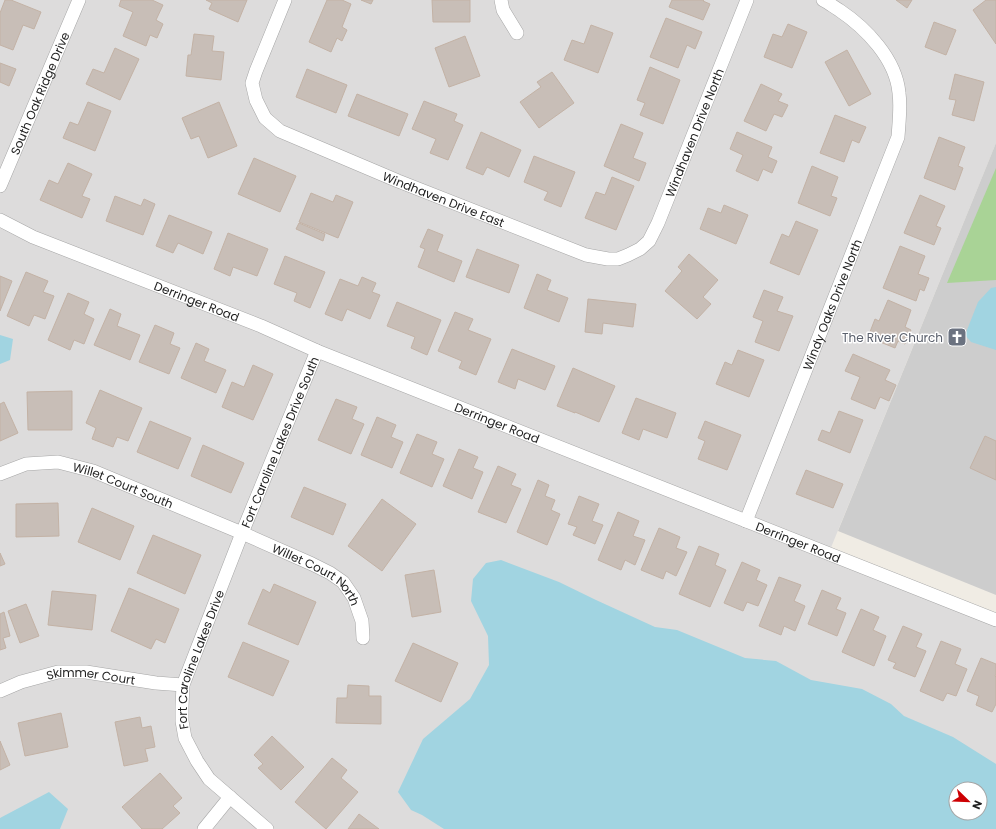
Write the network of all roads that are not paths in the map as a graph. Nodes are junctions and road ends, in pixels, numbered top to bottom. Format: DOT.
graph roads {
  1 [pos="79,0"];
  2 [pos="285,0"];
  3 [pos="501,0"];
  4 [pos="747,0"];
  5 [pos="823,0"];
  6 [pos="518,33"];
  7 [pos="0,186"];
  8 [pos="0,220"];
  9 [pos="628,255"];
  10 [pos="317,351"];
  11 [pos="0,474"];
  12 [pos="746,521"];
  13 [pos="242,533"];
  14 [pos="996,620"];
  15 [pos="363,638"];
  16 [pos="183,685"];
  17 [pos="0,691"];
  18 [pos="230,797"];
  19 [pos="204,829"];
  20 [pos="266,829"];
  1 -- 7 [label="street, South Oak Ridge Drive"];
  2 -- 9 [label="street, Windhaven Drive East"];
  3 -- 6 [label="street"];
  4 -- 9 [label="street, Windhaven Drive North"];
  5 -- 12 [label="street, Windy Oaks Drive North"];
  8 -- 10 [label="street, Derringer Road"];
  10 -- 12 [label="street, Derringer Road"];
  10 -- 13 [label="street, Fort Caroline Lakes Drive South"];
  11 -- 13 [label="street, Willet Court South"];
  12 -- 14 [label="street, Derringer Road"];
  13 -- 15 [label="street, Willet Court North"];
  13 -- 16 [label="street, Fort Caroline Lakes Drive"];
  16 -- 17 [label="street, Skimmer Court"];
  16 -- 18 [label="street, Fort Caroline Lakes Drive"];
  18 -- 19 [label="street"];
  18 -- 20 [label="street, Fort Caroline Lakes Drive"];
}
